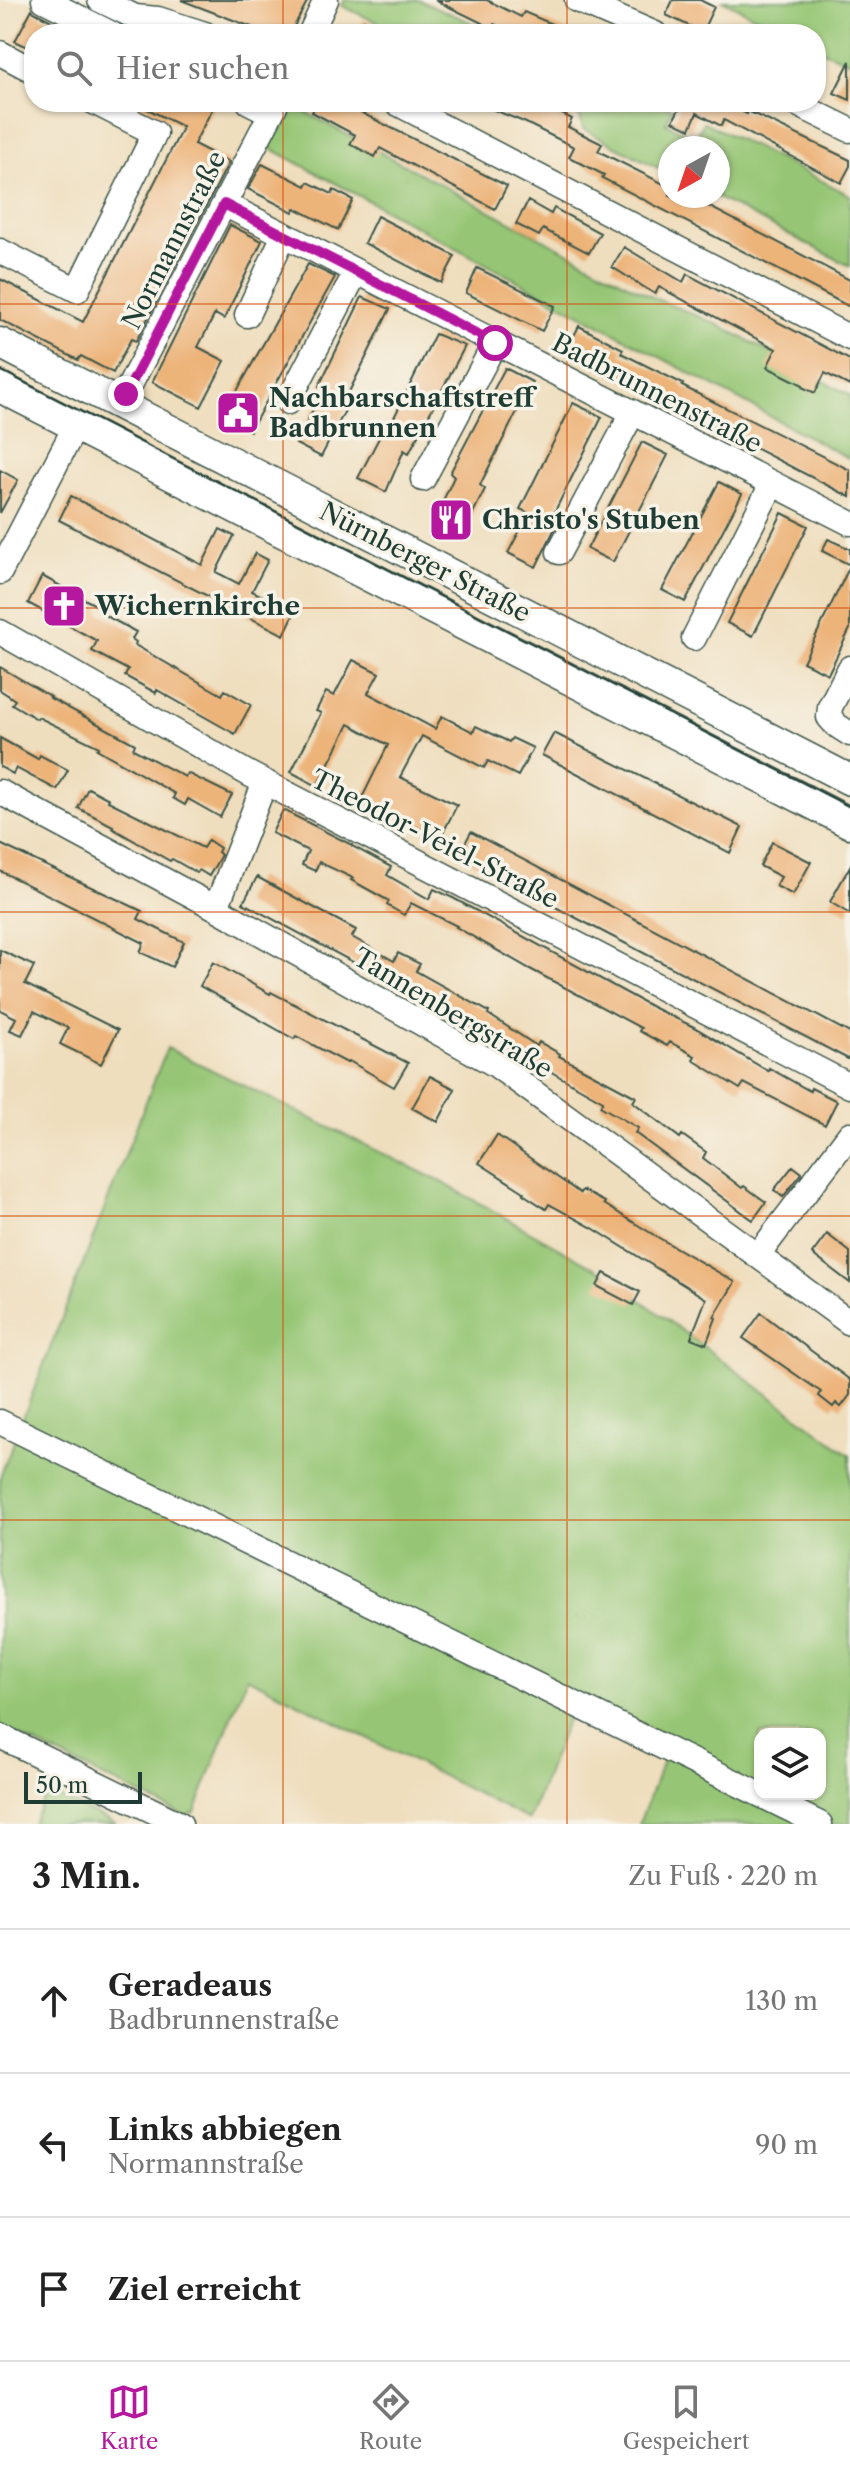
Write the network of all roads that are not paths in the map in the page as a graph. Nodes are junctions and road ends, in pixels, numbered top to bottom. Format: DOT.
graph roads {
  1 [pos="44,0"];
  2 [pos="100,0"];
  3 [pos="326,0"];
  4 [pos="577,0"];
  5 [pos="161,9"];
  6 [pos="92,24"];
  7 [pos="187,24"];
  8 [pos="315,24"];
  9 [pos="632,24"];
  10 [pos="2,59"];
  11 [pos="24,67"];
  12 [pos="114,112"];
  13 [pos="263,112"];
  14 [pos="414,112"];
  15 [pos="813,112"];
  16 [pos="850,130"];
  17 [pos="224,204"];
  18 [pos="284,235"];
  19 [pos="0,251"];
  20 [pos="356,272"];
  21 [pos="247,315"];
  22 [pos="850,338"];
  23 [pos="0,343"];
  24 [pos="495,343"];
  25 [pos="0,387"];
  26 [pos="288,402"];
  27 [pos="120,404"];
  28 [pos="633,412"];
  29 [pos="76,425"];
  30 [pos="423,479"];
  31 [pos="772,484"];
  32 [pos="850,523"];
  33 [pos="559,552"];
  34 [pos="0,572"];
  35 [pos="0,632"];
  36 [pos="694,638"];
  37 [pos="850,668"];
  38 [pos="850,734"];
  39 [pos="850,780"];
  40 [pos="265,782"];
  41 [pos="0,792"];
  42 [pos="850,823"];
  43 [pos="216,908"];
  44 [pos="850,1086"];
  45 [pos="850,1134"];
  46 [pos="758,1255"];
  47 [pos="850,1323"];
  48 [pos="0,1422"];
  49 [pos="0,1736"];
  50 [pos="180,1824"];
  51 [pos="820,1824"];
  1 -- 6 [label="street"];
  2 -- 5 [label="street"];
  3 -- 8 [label="street"];
  4 -- 9 [label="street"];
  5 -- 7 [label="street"];
  10 -- 11 [label="street"];
  12 -- 19 [label="street"];
  13 -- 17 [label="street, Normannstraße"];
  14 -- 22 [label="street"];
  15 -- 16 [label="street"];
  17 -- 18 [label="street, Badbrunnenstraße"];
  17 -- 27 [label="street, Normannstraße"];
  18 -- 20 [label="street, Badbrunnenstraße"];
  18 -- 21 [label="street"];
  20 -- 24 [label="street, Badbrunnenstraße"];
  20 -- 26 [label="street"];
  23 -- 27 [label="main road, Nürnberger Straße"];
  24 -- 28 [label="street, Badbrunnenstraße"];
  24 -- 30 [label="street"];
  25 -- 29 [label="main road, Nürnberger Straße"];
  27 -- 39 [label="main road, Nürnberger Straße"];
  28 -- 31 [label="street, Badbrunnenstraße"];
  28 -- 33 [label="street"];
  29 -- 34 [label="street"];
  29 -- 42 [label="main road, Nürnberger Straße"];
  31 -- 32 [label="street, Badbrunnenstraße"];
  31 -- 36 [label="street"];
  35 -- 40 [label="street, Theodor-Veiel-Straße"];
  37 -- 38 [label="street"];
  40 -- 43 [label="street"];
  40 -- 44 [label="street, Theodor-Veiel-Straße"];
  41 -- 43 [label="street, Tannenbergstraße"];
  43 -- 46 [label="street, Tannenbergstraße"];
  45 -- 46 [label="street"];
  46 -- 47 [label="street, Tannenbergstraße"];
  48 -- 51 [label="street"];
  49 -- 50 [label="street"];
}
